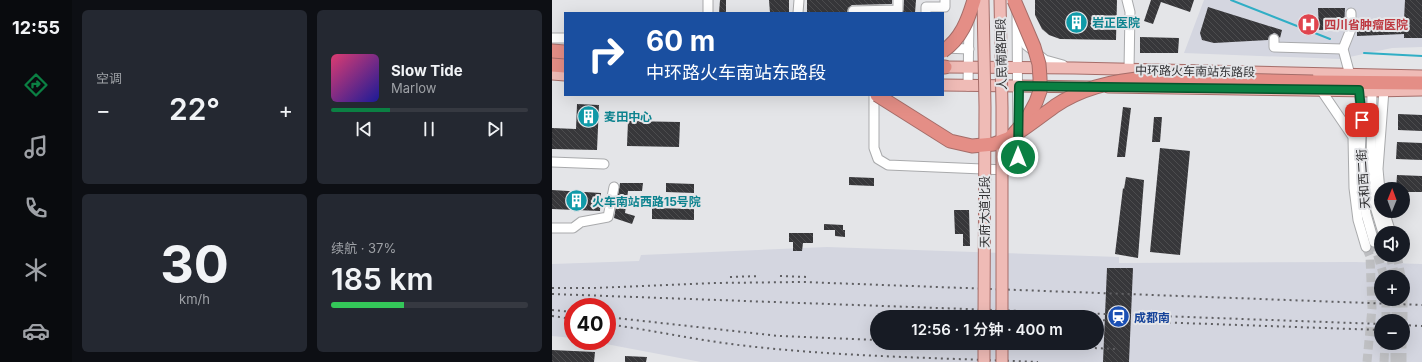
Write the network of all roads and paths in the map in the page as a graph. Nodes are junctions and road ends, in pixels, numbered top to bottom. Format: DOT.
graph roads {
  1 [pos="708,0"];
  2 [pos="798,0"];
  3 [pos="898,0"];
  4 [pos="945,0"];
  5 [pos="969,0"];
  6 [pos="974,0"];
  7 [pos="983,0"];
  8 [pos="1000,0"];
  9 [pos="1014,0"];
  10 [pos="1017,0"];
  11 [pos="1127,0"];
  12 [pos="926,7"];
  13 [pos="853,11"];
  14 [pos="708,12"];
  15 [pos="798,12"];
  16 [pos="1352,12"];
  17 [pos="1017,31"];
  18 [pos="552,38"];
  19 [pos="564,38"];
  20 [pos="1274,39"];
  21 [pos="969,49"];
  22 [pos="1343,49"];
  23 [pos="552,50"];
  24 [pos="944,50"];
  25 [pos="944,50"];
  26 [pos="564,51"];
  27 [pos="552,55"];
  28 [pos="564,55"];
  29 [pos="552,65"];
  30 [pos="564,66"];
  31 [pos="944,67"];
  32 [pos="968,68"];
  33 [pos="1019,68"];
  34 [pos="1074,68"];
  35 [pos="1129,69"];
  36 [pos="552,74"];
  37 [pos="564,75"];
  38 [pos="1350,75"];
  39 [pos="1422,76"];
  40 [pos="1422,83"];
  41 [pos="944,85"];
  42 [pos="968,86"];
  43 [pos="1019,86"];
  44 [pos="1317,86"];
  45 [pos="1359,90"];
  46 [pos="1378,90"];
  47 [pos="1422,90"];
  48 [pos="875,96"];
  49 [pos="877,96"];
  50 [pos="985,107"];
  51 [pos="1002,108"];
  52 [pos="1010,138"];
  53 [pos="552,162"];
  54 [pos="604,164"];
  55 [pos="1379,182"];
  56 [pos="614,186"];
  57 [pos="1381,226"];
  58 [pos="552,228"];
  59 [pos="984,310"];
  60 [pos="1002,310"];
  61 [pos="984,350"];
  62 [pos="1002,350"];
  63 [pos="984,362"];
  64 [pos="1002,362"];
  1 -- 14 [label="street"];
  2 -- 15 [label="street"];
  3 -- 13 [label="street"];
  4 -- 12 [label="street"];
  5 -- 21 [label="street"];
  6 -- 25 [label="highway, bridge"];
  7 -- 50 [label="main road, 人民南路四段, bridge"];
  8 -- 51 [label="main road, 人民南路四段, bridge"];
  9 -- 52 [label="highway, bridge"];
  10 -- 17 [label="street, 人民南路四段"];
  11 -- 35 [label="street"];
  16 -- 22 [label="street"];
  17 -- 33 [label="street, 人民南路四段"];
  17 -- 34 [label="street"];
  18 -- 19 [label="street"];
  20 -- 22 [label="street"];
  21 -- 24 [label="street"];
  21 -- 32 [label="street"];
  22 -- 38 [label="street"];
  23 -- 26 [label="highway"];
  27 -- 28 [label="main road"];
  29 -- 30 [label="highway"];
  31 -- 32 [label="main road, 中环路火车南站东路段"];
  32 -- 33 [label="main road, 中环路火车南站东路段"];
  32 -- 42 [label="street"];
  33 -- 34 [label="main road, 中环路火车南站东路段"];
  33 -- 43 [label="street, 人民南路四段"];
  34 -- 35 [label="main road, 中环路火车南站东路段"];
  35 -- 38 [label="main road, 中环路火车南站东路段"];
  36 -- 37 [label="main road"];
  38 -- 39 [label="main road, 中环路火车南站东路段"];
  40 -- 44 [label="highway"];
  41 -- 42 [label="main road, 中环路火车南站东路段"];
  42 -- 43 [label="main road, 中环路火车南站东路段"];
  43 -- 44 [label="main road, 中环路火车南站东路段"];
  43 -- 48 [label="street, 人民南路四段"];
  44 -- 45 [label="main road, 中环路火车南站东路段"];
  44 -- 45 [label="street, 天和西二街"];
  44 -- 52 [label="highway, bridge"];
  45 -- 46 [label="main road, 中环路火车南站东路段"];
  46 -- 47 [label="main road, 中环路火车南站东路段"];
  46 -- 55 [label="street"];
  46 -- 57 [label="street"];
  49 -- 52 [label="highway, bridge"];
  50 -- 59 [label="main road, 天府大道北段, bridge"];
  51 -- 60 [label="main road, 天府大道北段, bridge"];
  53 -- 54 [label="street"];
  56 -- 58 [label="street"];
  61 -- 63 [label="main road, bridge"];
  62 -- 64 [label="main road, bridge"];
}
